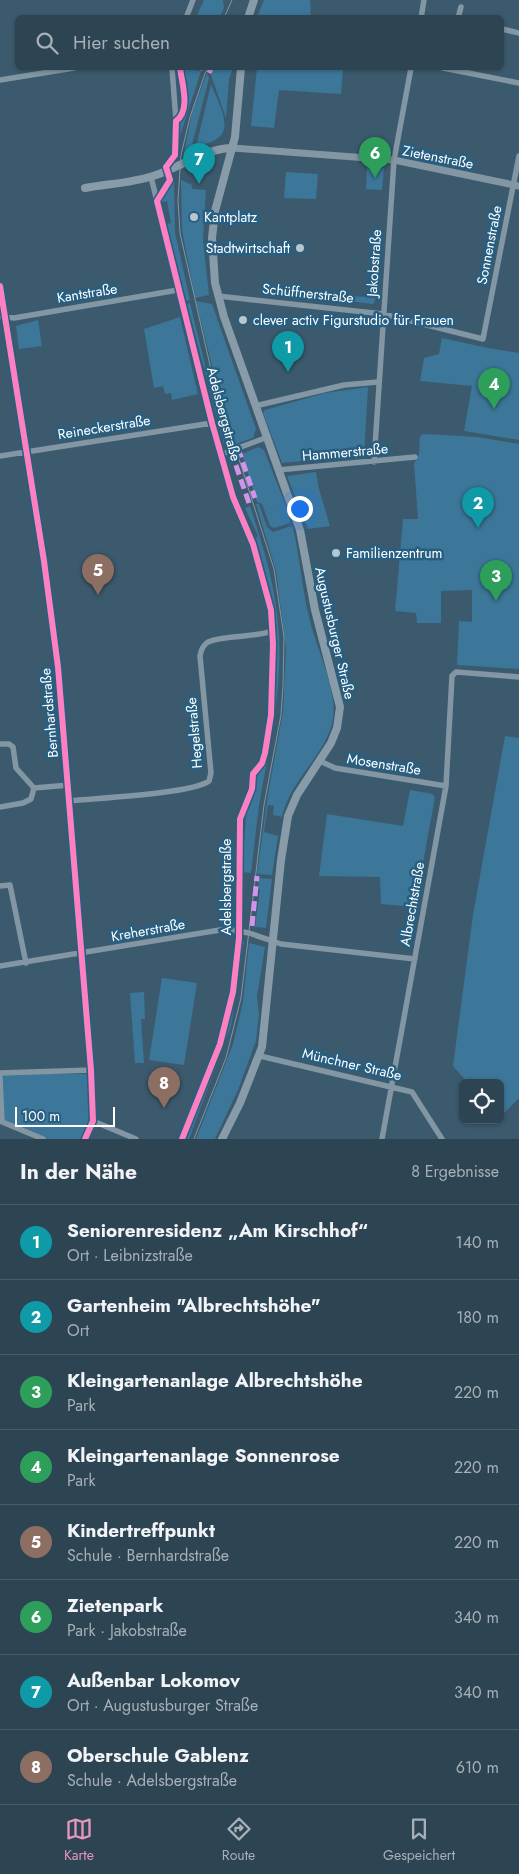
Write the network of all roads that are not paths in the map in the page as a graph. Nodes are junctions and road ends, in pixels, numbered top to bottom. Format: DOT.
graph roads {
  1 [pos="193,0"];
  2 [pos="254,0"];
  3 [pos="424,0"];
  4 [pos="461,7"];
  5 [pos="187,15"];
  6 [pos="249,15"];
  7 [pos="422,15"];
  8 [pos="456,15"];
  9 [pos="504,29"];
  10 [pos="519,33"];
  11 [pos="62,70"];
  12 [pos="172,70"];
  13 [pos="241,70"];
  14 [pos="411,70"];
  15 [pos="453,70"];
  16 [pos="0,80"];
  17 [pos="519,83"];
  18 [pos="176,121"];
  19 [pos="233,148"];
  20 [pos="519,156"];
  21 [pos="394,160"];
  22 [pos="151,177"];
  23 [pos="516,186"];
  24 [pos="85,188"];
  25 [pos="0,286"];
  26 [pos="178,290"];
  27 [pos="218,296"];
  28 [pos="383,314"];
  29 [pos="2,316"];
  30 [pos="483,338"];
  31 [pos="378,382"];
  32 [pos="255,406"];
  33 [pos="212,423"];
  34 [pos="266,438"];
  35 [pos="27,452"];
  36 [pos="222,454"];
  37 [pos="0,456"];
  38 [pos="415,458"];
  39 [pos="374,462"];
  40 [pos="278,470"];
  41 [pos="272,632"];
  42 [pos="519,677"];
  43 [pos="0,744"];
  44 [pos="320,761"];
  45 [pos="68,785"];
  46 [pos="253,785"];
  47 [pos="446,786"];
  48 [pos="34,788"];
  49 [pos="70,801"];
  50 [pos="0,807"];
  51 [pos="0,886"];
  52 [pos="239,931"];
  53 [pos="273,942"];
  54 [pos="82,954"];
  55 [pos="415,959"];
  56 [pos="26,962"];
  57 [pos="0,966"];
  58 [pos="233,992"];
  59 [pos="216,1055"];
  60 [pos="260,1056"];
  61 [pos="91,1070"];
  62 [pos="0,1073"];
  63 [pos="0,1078"];
  64 [pos="392,1086"];
  65 [pos="93,1120"];
  66 [pos="1,1121"];
  67 [pos="43,1139"];
  68 [pos="85,1139"];
  69 [pos="136,1139"];
  70 [pos="182,1139"];
  71 [pos="222,1139"];
  72 [pos="382,1139"];
  73 [pos="442,1139"];
  1 -- 5 [label="street"];
  2 -- 6 [label="main road"];
  3 -- 7 [label="street"];
  4 -- 8 [label="street"];
  9 -- 10 [label="street"];
  11 -- 16 [label="street"];
  12 -- 18 [label="street"];
  13 -- 19 [label="main road, Augustusburger Straße"];
  14 -- 21 [label="street, Jakobstraße"];
  15 -- 17 [label="street"];
  19 -- 21 [label="street, Zietenstraße"];
  19 -- 22 [label="main road"];
  19 -- 27 [label="main road, Augustusburger Straße"];
  20 -- 23 [label="street, Sonnenstraße"];
  21 -- 23 [label="street, Zietenstraße"];
  21 -- 28 [label="street, Jakobstraße"];
  22 -- 24 [label="main road"];
  22 -- 26 [label="street, Adelsbergstraße"];
  23 -- 30 [label="street, Sonnenstraße"];
  25 -- 29 [label="street, Bernhardstraße"];
  26 -- 29 [label="street, Kantstraße"];
  26 -- 33 [label="street, Adelsbergstraße"];
  27 -- 28 [label="street, Schüffnerstraße"];
  27 -- 32 [label="main road, Augustusburger Straße"];
  28 -- 30 [label="street, Schüffnerstraße"];
  28 -- 31 [label="street, Jakobstraße"];
  29 -- 35 [label="street, Bernhardstraße"];
  31 -- 32 [label="street"];
  31 -- 39 [label="street, Jakobstraße"];
  32 -- 34 [label="main road, Augustusburger Straße"];
  33 -- 35 [label="street, Reineckerstraße"];
  33 -- 36 [label="street, Adelsbergstraße"];
  34 -- 36 [label="street"];
  34 -- 40 [label="main road, Augustusburger Straße"];
  35 -- 37 [label="street, Reineckerstraße"];
  35 -- 45 [label="street, Bernhardstraße"];
  36 -- 41 [label="street, Adelsbergstraße"];
  38 -- 39 [label="street, Hammerstraße"];
  39 -- 40 [label="street, Hammerstraße"];
  40 -- 44 [label="main road, Augustusburger Straße"];
  41 -- 49 [label="street, Hegelstraße"];
  42 -- 47 [label="street, Albrechtstraße"];
  43 -- 48 [label="street"];
  44 -- 47 [label="street, Mosenstraße"];
  44 -- 53 [label="main road, Augustusburger Straße"];
  45 -- 48 [label="street"];
  45 -- 49 [label="street, Bernhardstraße"];
  46 -- 52 [label="street, Adelsbergstraße"];
  47 -- 55 [label="street, Albrechtstraße"];
  48 -- 50 [label="street"];
  49 -- 54 [label="street, Bernhardstraße"];
  51 -- 56 [label="street"];
  52 -- 53 [label="street, Kreherstraße"];
  52 -- 54 [label="street, Kreherstraße"];
  52 -- 58 [label="street, Adelsbergstraße"];
  53 -- 55 [label="street, Kreherstraße"];
  53 -- 60 [label="main road, Augustusburger Straße"];
  54 -- 56 [label="street, Kreherstraße"];
  54 -- 61 [label="street, Bernhardstraße"];
  55 -- 64 [label="street, Albrechtstraße"];
  56 -- 57 [label="street, Kreherstraße"];
  59 -- 70 [label="street"];
  60 -- 64 [label="street, Münchner Straße"];
  60 -- 71 [label="main road, Augustusburger Straße"];
  61 -- 62 [label="street"];
  61 -- 65 [label="street, Bernhardstraße"];
  63 -- 66 [label="street"];
  64 -- 72 [label="street, Albrechtstraße"];
  64 -- 73 [label="street, Münchner Straße"];
  65 -- 68 [label="street, Bernhardstraße"];
  65 -- 69 [label="street"];
  66 -- 67 [label="street"];
}
